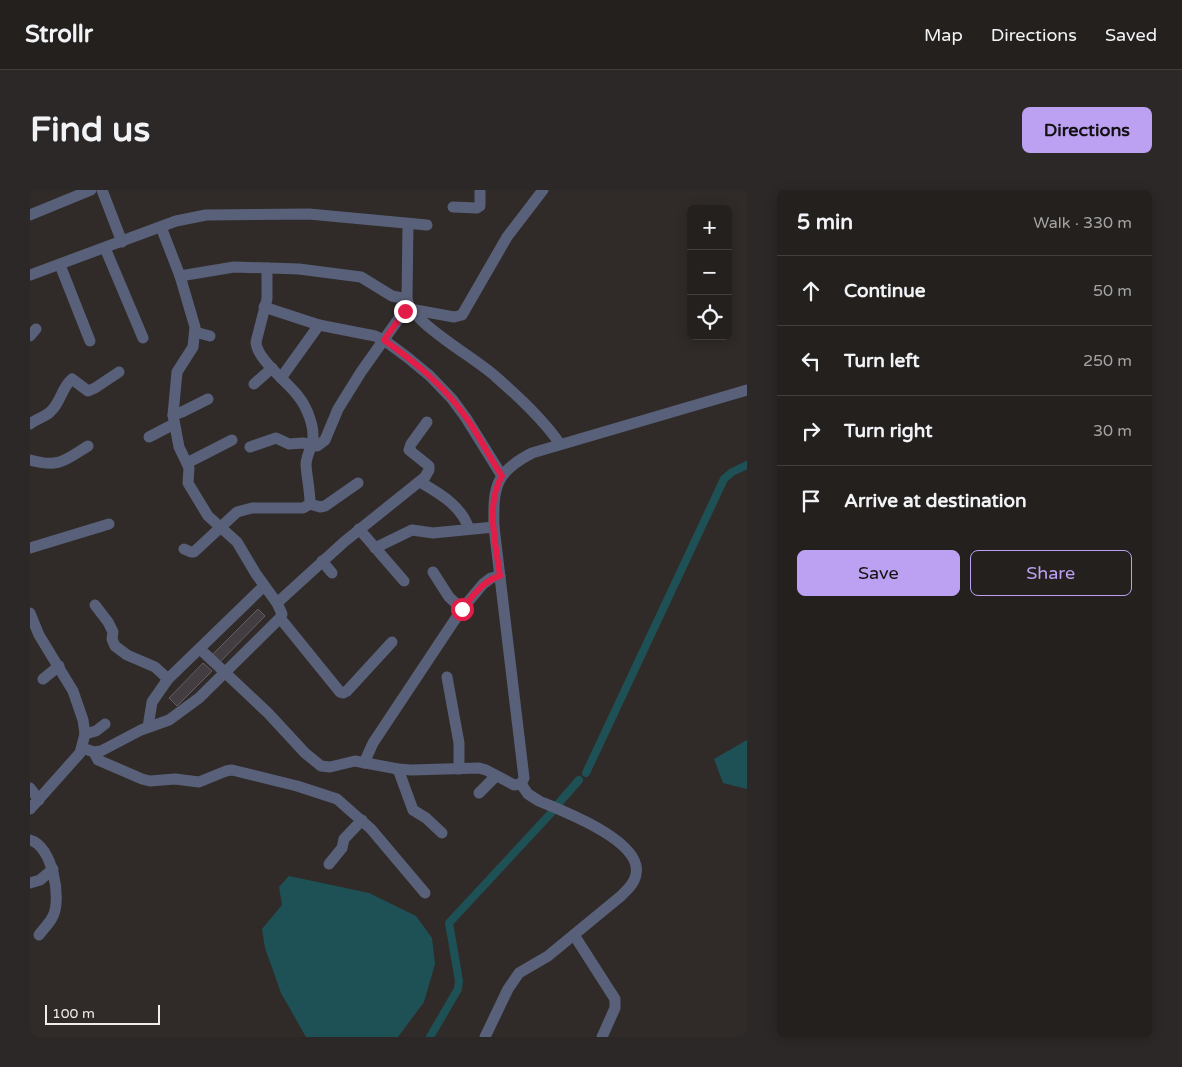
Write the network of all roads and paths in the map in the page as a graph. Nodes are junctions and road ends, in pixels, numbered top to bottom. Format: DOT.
graph roads {
  1 [pos="90,190"];
  2 [pos="102,190"];
  3 [pos="480,190"];
  4 [pos="542,190"];
  5 [pos="453,207"];
  6 [pos="30,216"];
  7 [pos="408,224"];
  8 [pos="427,225"];
  9 [pos="161,227"];
  10 [pos="122,242"];
  11 [pos="105,248"];
  12 [pos="60,265"];
  13 [pos="267,268"];
  14 [pos="30,275"];
  15 [pos="180,276"];
  16 [pos="409,304"];
  17 [pos="264,307"];
  18 [pos="319,326"];
  19 [pos="195,332"];
  20 [pos="210,336"];
  21 [pos="143,338"];
  22 [pos="384,340"];
  23 [pos="90,341"];
  24 [pos="272,368"];
  25 [pos="119,372"];
  26 [pos="281,378"];
  27 [pos="254,384"];
  28 [pos="747,390"];
  29 [pos="208,400"];
  30 [pos="32,418"];
  31 [pos="173,419"];
  32 [pos="428,422"];
  33 [pos="149,437"];
  34 [pos="232,440"];
  35 [pos="560,444"];
  36 [pos="88,446"];
  37 [pos="311,446"];
  38 [pos="250,447"];
  39 [pos="30,460"];
  40 [pos="187,464"];
  41 [pos="502,476"];
  42 [pos="420,482"];
  43 [pos="358,483"];
  44 [pos="310,504"];
  45 [pos="109,524"];
  46 [pos="494,527"];
  47 [pos="221,528"];
  48 [pos="359,529"];
  49 [pos="469,529"];
  50 [pos="30,548"];
  51 [pos="374,548"];
  52 [pos="184,549"];
  53 [pos="322,561"];
  54 [pos="433,572"];
  55 [pos="332,573"];
  56 [pos="500,576"];
  57 [pos="404,581"];
  58 [pos="264,586"];
  59 [pos="277,603"];
  60 [pos="95,605"];
  61 [pos="462,609"];
  62 [pos="30,613"];
  63 [pos="280,618"];
  64 [pos="35,638"];
  65 [pos="392,642"];
  66 [pos="200,649"];
  67 [pos="59,666"];
  68 [pos="224,673"];
  69 [pos="447,676"];
  70 [pos="43,679"];
  71 [pos="168,679"];
  72 [pos="104,724"];
  73 [pos="148,727"];
  74 [pos="85,734"];
  75 [pos="82,748"];
  76 [pos="94,752"];
  77 [pos="364,763"];
  78 [pos="398,769"];
  79 [pos="459,769"];
  80 [pos="496,776"];
  81 [pos="521,784"];
  82 [pos="30,788"];
  83 [pos="479,793"];
  84 [pos="39,800"];
  85 [pos="30,809"];
  86 [pos="362,820"];
  87 [pos="442,833"];
  88 [pos="30,840"];
  89 [pos="329,864"];
  90 [pos="53,869"];
  91 [pos="30,883"];
  92 [pos="425,893"];
  93 [pos="39,934"];
  94 [pos="574,935"];
  95 [pos="485,1037"];
  96 [pos="602,1037"];
  1 -- 6 [label="street"];
  2 -- 10 [label="street"];
  3 -- 5 [label="street"];
  4 -- 16 [label="street"];
  7 -- 8 [label="street"];
  7 -- 9 [label="street"];
  7 -- 16 [label="street"];
  9 -- 10 [label="street"];
  9 -- 15 [label="street"];
  10 -- 11 [label="street"];
  11 -- 12 [label="street"];
  11 -- 21 [label="street"];
  12 -- 14 [label="street"];
  12 -- 23 [label="street"];
  13 -- 15 [label="street"];
  13 -- 16 [label="street"];
  13 -- 17 [label="street"];
  15 -- 19 [label="street"];
  16 -- 22 [label="street"];
  16 -- 35 [label="street"];
  17 -- 18 [label="street"];
  17 -- 24 [label="street"];
  18 -- 22 [label="street"];
  18 -- 26 [label="street"];
  19 -- 20 [label="street"];
  19 -- 31 [label="street"];
  22 -- 37 [label="street"];
  22 -- 41 [label="street"];
  24 -- 26 [label="street"];
  24 -- 27 [label="street"];
  25 -- 30 [label="street"];
  26 -- 37 [label="street"];
  28 -- 35 [label="street"];
  29 -- 31 [label="street"];
  31 -- 33 [label="street"];
  31 -- 40 [label="street"];
  32 -- 42 [label="street"];
  34 -- 40 [label="street"];
  35 -- 41 [label="street"];
  36 -- 39 [label="street"];
  37 -- 38 [label="street"];
  37 -- 44 [label="street"];
  40 -- 47 [label="street"];
  41 -- 46 [label="street"];
  42 -- 48 [label="street"];
  42 -- 49 [label="street"];
  43 -- 44 [label="street"];
  44 -- 47 [label="street"];
  45 -- 50 [label="street"];
  46 -- 49 [label="street"];
  46 -- 56 [label="street"];
  47 -- 52 [label="street"];
  47 -- 58 [label="street"];
  48 -- 51 [label="street"];
  48 -- 53 [label="street"];
  49 -- 51 [label="street"];
  51 -- 57 [label="street"];
  53 -- 55 [label="street"];
  53 -- 59 [label="street"];
  54 -- 61 [label="street"];
  56 -- 61 [label="street"];
  56 -- 81 [label="street"];
  58 -- 59 [label="street"];
  58 -- 66 [label="street"];
  59 -- 63 [label="street"];
  60 -- 71 [label="street"];
  61 -- 77 [label="street"];
  62 -- 64 [label="street"];
  63 -- 65 [label="street"];
  63 -- 68 [label="street"];
  64 -- 67 [label="street"];
  66 -- 68 [label="street"];
  66 -- 71 [label="street"];
  67 -- 70 [label="street"];
  67 -- 74 [label="street"];
  68 -- 73 [label="street"];
  68 -- 77 [label="street"];
  69 -- 79 [label="street"];
  71 -- 73 [label="street"];
  72 -- 74 [label="street"];
  73 -- 76 [label="street"];
  74 -- 75 [label="street"];
  75 -- 76 [label="street"];
  75 -- 84 [label="street"];
  76 -- 86 [label="street"];
  77 -- 78 [label="street"];
  78 -- 79 [label="street"];
  78 -- 87 [label="street"];
  79 -- 80 [label="street"];
  80 -- 81 [label="street"];
  80 -- 83 [label="street"];
  81 -- 94 [label="street"];
  82 -- 84 [label="street"];
  84 -- 85 [label="street"];
  86 -- 89 [label="street"];
  86 -- 92 [label="street"];
  88 -- 90 [label="street"];
  90 -- 91 [label="street"];
  90 -- 93 [label="street"];
  94 -- 95 [label="street"];
  94 -- 96 [label="street"];
}
